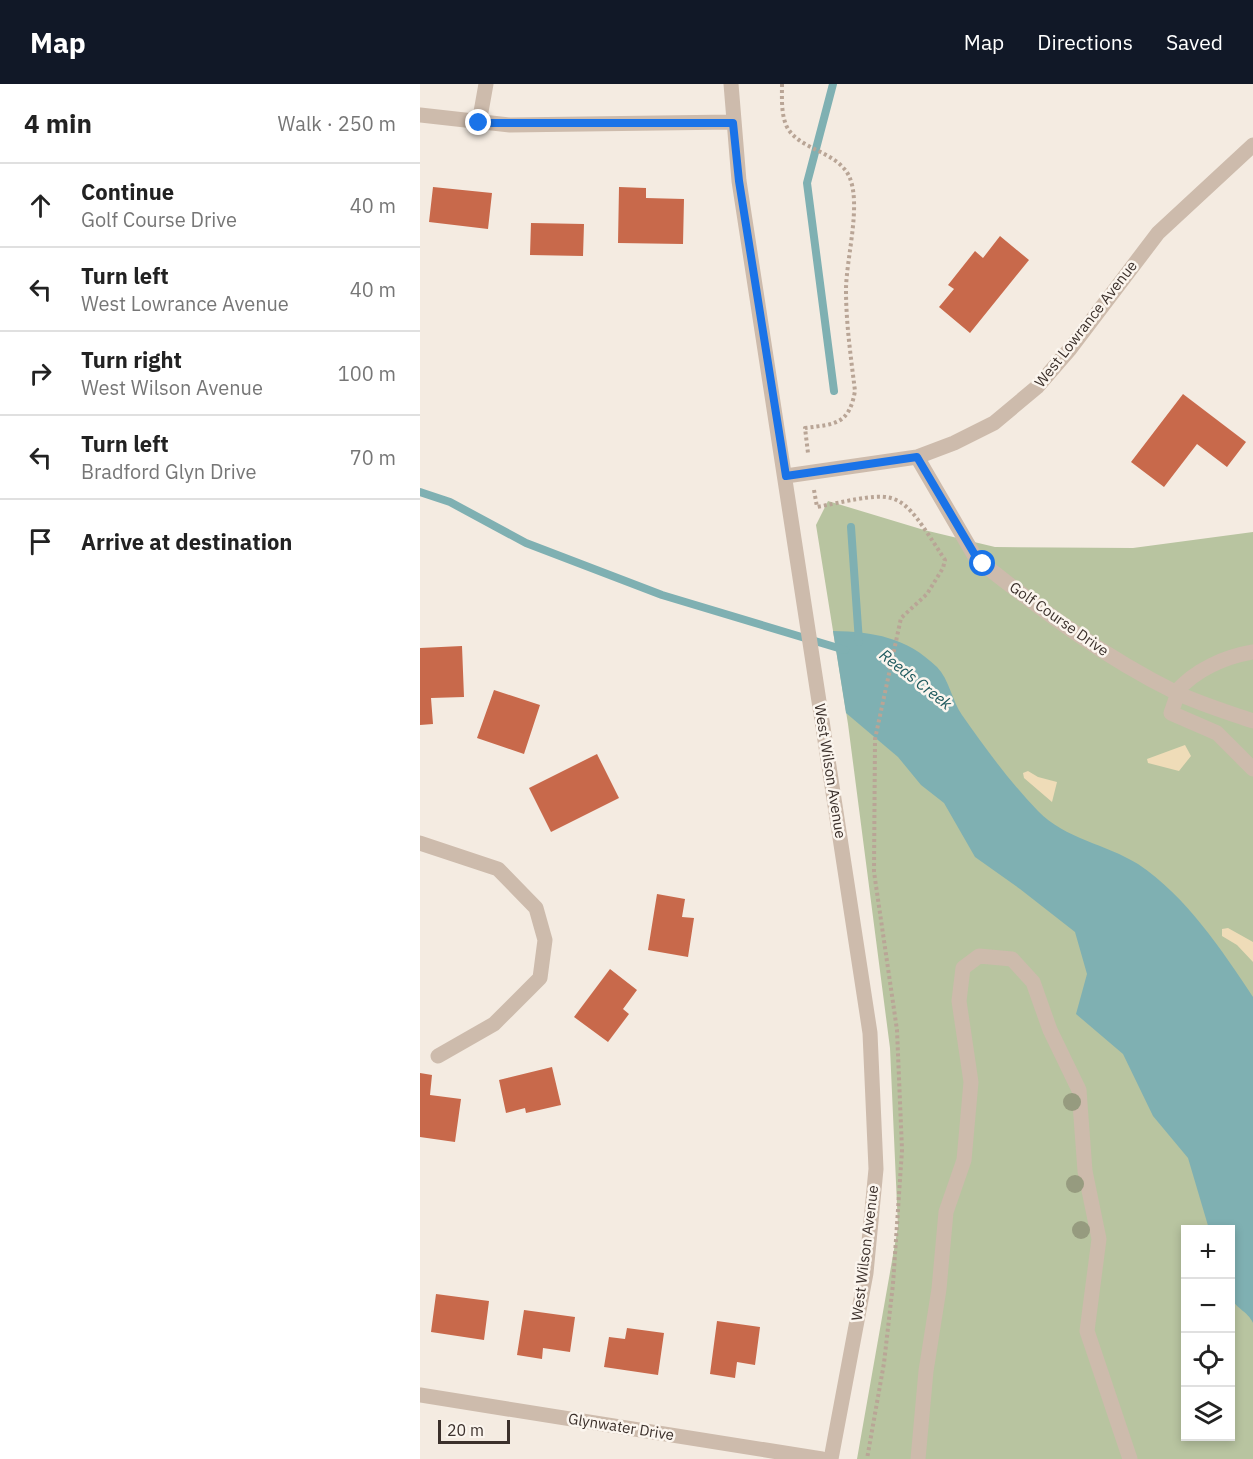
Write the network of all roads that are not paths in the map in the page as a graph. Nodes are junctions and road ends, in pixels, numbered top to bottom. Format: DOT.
graph roads {
  1 [pos="486,84"];
  2 [pos="731,84"];
  3 [pos="420,115"];
  4 [pos="479,123"];
  5 [pos="733,123"];
  6 [pos="1253,146"];
  7 [pos="917,457"];
  8 [pos="786,476"];
  9 [pos="1253,652"];
  10 [pos="1177,693"];
  11 [pos="1253,721"];
  12 [pos="1253,769"];
  13 [pos="420,843"];
  14 [pos="438,1056"];
  15 [pos="420,1395"];
  16 [pos="822,1459"];
  17 [pos="831,1459"];
  18 [pos="918,1459"];
  19 [pos="1130,1459"];
  1 -- 4 [label="street"];
  2 -- 5 [label="street, West Wilson Avenue"];
  3 -- 4 [label="street"];
  4 -- 5 [label="street"];
  5 -- 8 [label="street, West Wilson Avenue"];
  6 -- 7 [label="street, West Lowrance Avenue"];
  7 -- 8 [label="street, West Lowrance Avenue"];
  7 -- 10 [label="street, Golf Course Drive"];
  8 -- 17 [label="street, West Wilson Avenue"];
  9 -- 10 [label="street"];
  10 -- 11 [label="street, Golf Course Drive"];
  10 -- 12 [label="street"];
  13 -- 14 [label="street"];
  15 -- 16 [label="street, Glynwater Drive"];
  18 -- 19 [label="street"];
}
